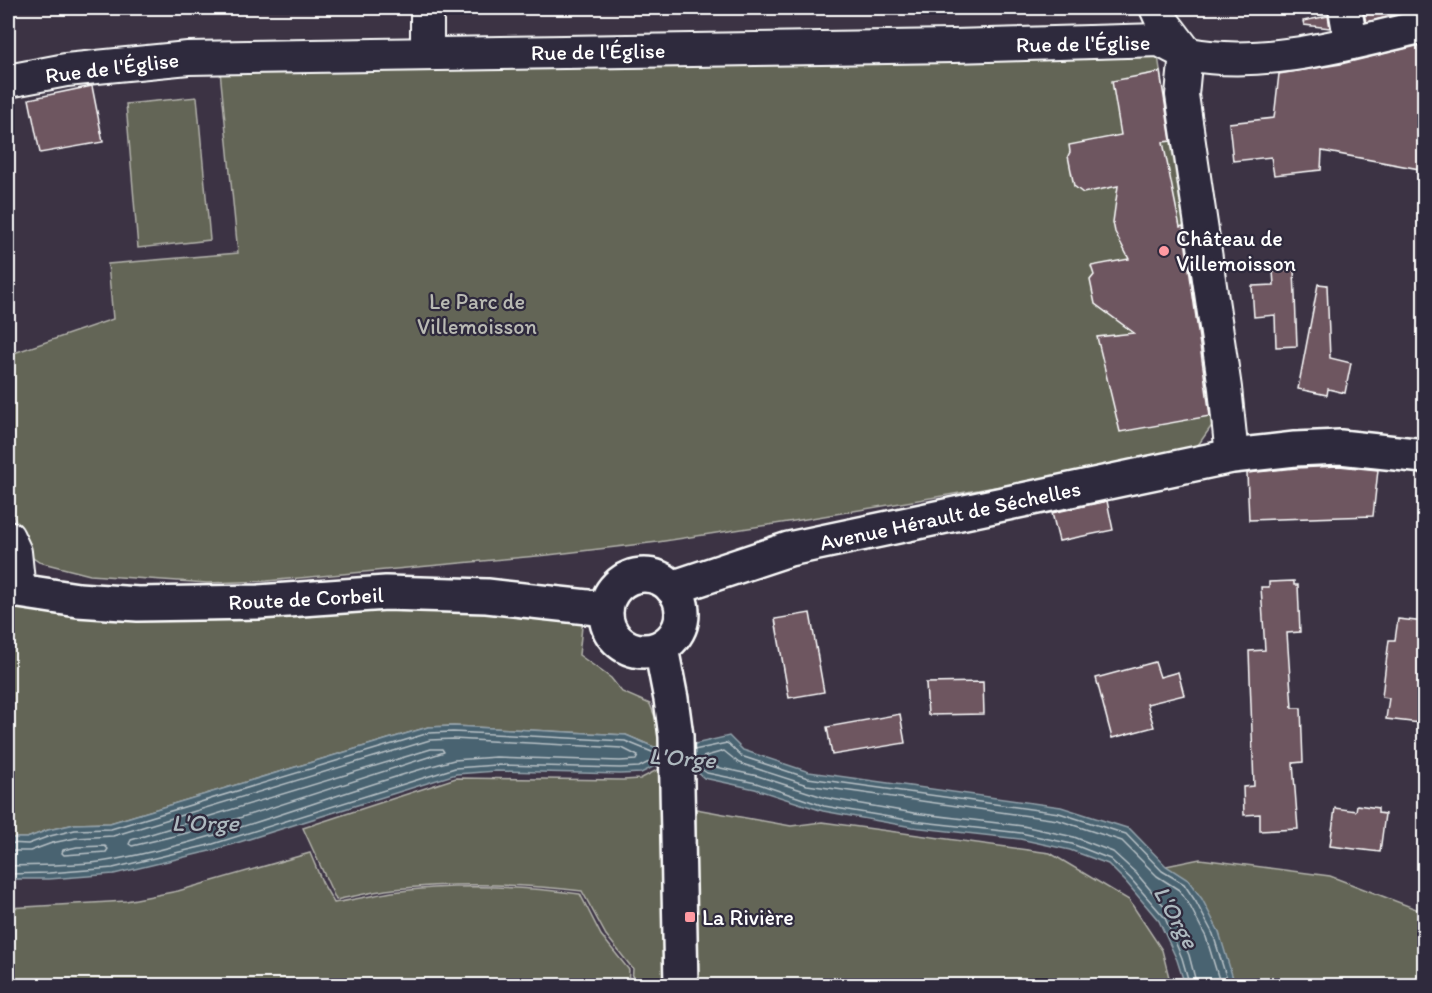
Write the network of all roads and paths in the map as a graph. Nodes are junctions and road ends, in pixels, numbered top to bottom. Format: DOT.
graph roads {
  1 [pos="427,8"];
  2 [pos="1156,8"];
  3 [pos="1345,8"];
  4 [pos="1425,26"];
  5 [pos="1351,43"];
  6 [pos="1186,53"];
  7 [pos="427,54"];
  8 [pos="8,81"];
  9 [pos="1232,456"];
  10 [pos="1425,456"];
  11 [pos="8,537"];
  12 [pos="672,588"];
  13 [pos="13,589"];
  14 [pos="606,609"];
  15 [pos="661,648"];
  16 [pos="681,986"];
  1 -- 7 [label="street"];
  2 -- 6 [label="street"];
  3 -- 5 [label="street"];
  4 -- 5 [label="street, Rue de l'Église"];
  5 -- 6 [label="street, Rue de l'Église"];
  6 -- 7 [label="street, Rue de l'Église"];
  6 -- 9 [label="street"];
  7 -- 8 [label="street, Rue de l'Église"];
  9 -- 10 [label="main road, Avenue Hérault de Séchelles"];
  9 -- 12 [label="main road, Avenue Hérault de Séchelles"];
  11 -- 13 [label="street"];
  12 -- 14 [label="main road"];
  12 -- 15 [label="main road"];
  13 -- 14 [label="main road, Route de Corbeil"];
  14 -- 15 [label="main road"];
  15 -- 16 [label="main road"];
}
